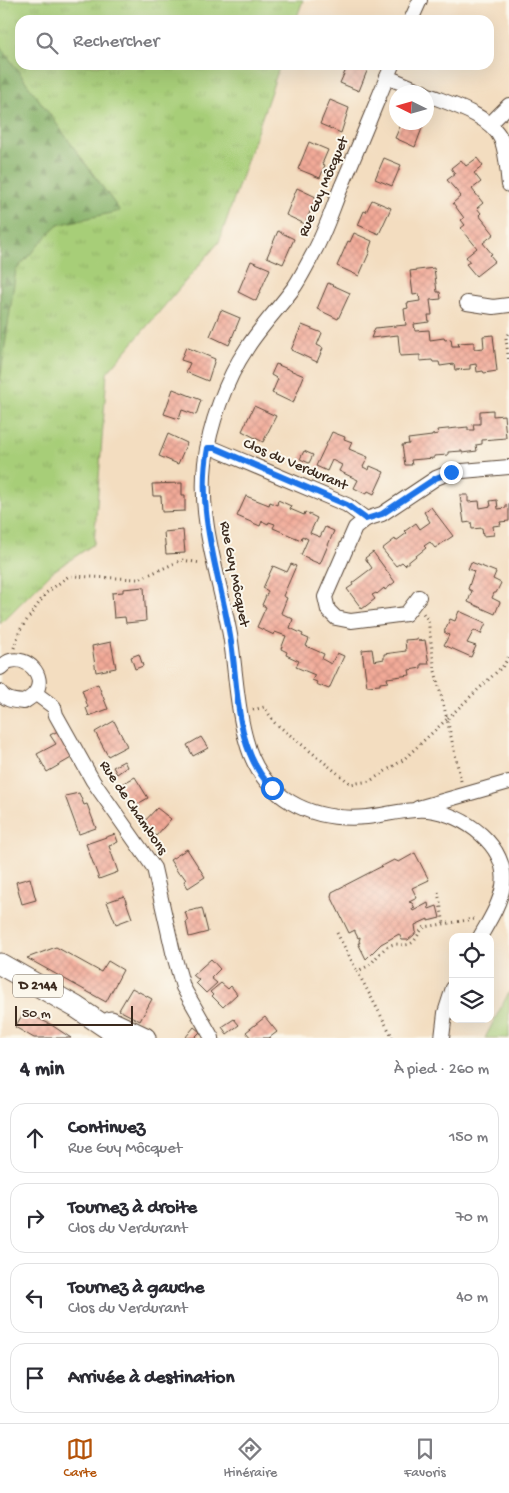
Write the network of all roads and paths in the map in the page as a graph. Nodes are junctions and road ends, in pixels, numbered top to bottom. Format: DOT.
graph roads {
  1 [pos="420,0"];
  2 [pos="413,15"];
  3 [pos="390,71"];
  4 [pos="412,85"];
  5 [pos="434,97"];
  6 [pos="509,105"];
  7 [pos="490,124"];
  8 [pos="509,185"];
  9 [pos="467,303"];
  10 [pos="509,305"];
  11 [pos="509,334"];
  12 [pos="509,363"];
  13 [pos="208,448"];
  14 [pos="509,467"];
  15 [pos="366,519"];
  16 [pos="214,563"];
  17 [pos="417,599"];
  18 [pos="509,656"];
  19 [pos="4,665"];
  20 [pos="0,692"];
  21 [pos="36,694"];
  22 [pos="240,713"];
  23 [pos="447,719"];
  24 [pos="509,782"];
  25 [pos="461,784"];
  26 [pos="412,810"];
  27 [pos="506,862"];
  28 [pos="438,892"];
  29 [pos="492,916"];
  30 [pos="444,924"];
  31 [pos="482,933"];
  32 [pos="337,934"];
  33 [pos="0,964"];
  34 [pos="357,972"];
  35 [pos="449,1000"];
  36 [pos="76,1007"];
  37 [pos="122,1038"];
  38 [pos="146,1038"];
  39 [pos="212,1038"];
  40 [pos="393,1038"];
  41 [pos="442,1038"];
  1 -- 2 [label="street"];
  3 -- 4 [label="street"];
  3 -- 13 [label="street, Rue Guy Môcquet"];
  5 -- 7 [label="street"];
  6 -- 7 [label="street"];
  7 -- 8 [label="street"];
  9 -- 10 [label="street"];
  11 -- 12 [label="path"];
  13 -- 15 [label="street, Clos du Verdurant"];
  13 -- 16 [label="street, Rue Guy Môcquet"];
  14 -- 15 [label="street"];
  15 -- 17 [label="street"];
  16 -- 19 [label="path"];
  16 -- 22 [label="street, Rue Guy Môcquet"];
  17 -- 23 [label="path"];
  18 -- 23 [label="path"];
  19 -- 21 [label="street"];
  20 -- 21 [label="street"];
  21 -- 39 [label="street, Rue de Chambons"];
  22 -- 23 [label="path"];
  22 -- 26 [label="street, Rue Guy Môcquet"];
  23 -- 25 [label="path"];
  24 -- 26 [label="street"];
  26 -- 27 [label="street, Rue Guy Môcquet"];
  27 -- 29 [label="street, Rue Guy Môcquet"];
  28 -- 30 [label="path"];
  29 -- 30 [label="path"];
  29 -- 31 [label="street, Rue Guy Môcquet"];
  30 -- 34 [label="path"];
  32 -- 34 [label="path"];
  33 -- 36 [label="main road, D 2144"];
  34 -- 40 [label="path"];
  35 -- 41 [label="street"];
  36 -- 37 [label="main road, D 2144"];
  36 -- 38 [label="main road, D 2144"];
}
